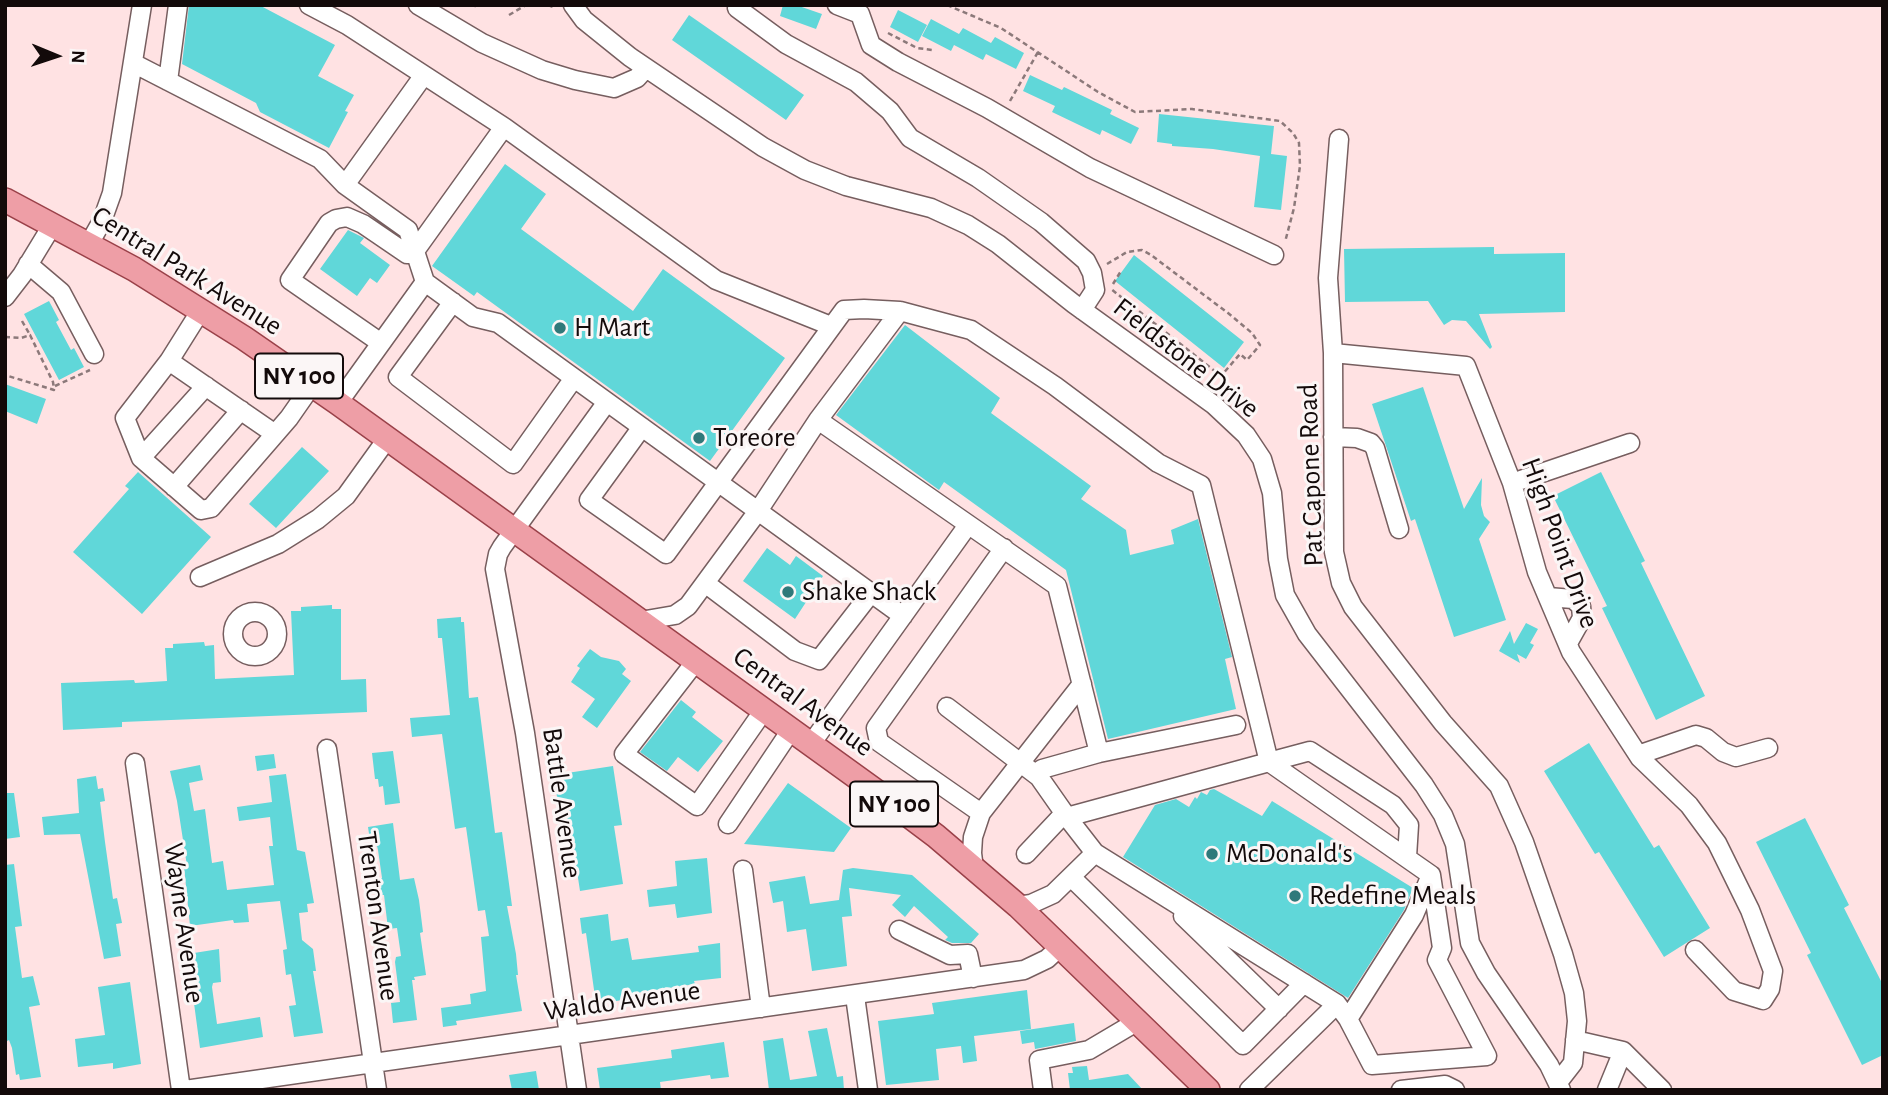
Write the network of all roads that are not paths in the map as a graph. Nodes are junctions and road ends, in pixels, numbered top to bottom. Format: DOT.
graph roads {
  1 [pos="142,5"];
  2 [pos="178,5"];
  3 [pos="309,5"];
  4 [pos="418,5"];
  5 [pos="837,5"];
  6 [pos="564,6"];
  7 [pos="737,8"];
  8 [pos="860,10"];
  9 [pos="133,63"];
  10 [pos="646,68"];
  11 [pos="424,75"];
  12 [pos="168,81"];
  13 [pos="504,127"];
  14 [pos="1339,139"];
  15 [pos="345,185"];
  16 [pos="5,200"];
  17 [pos="52,224"];
  18 [pos="89,244"];
  19 [pos="415,251"];
  20 [pos="1274,255"];
  21 [pos="28,264"];
  22 [pos="425,282"];
  23 [pos="5,297"];
  24 [pos="453,302"];
  25 [pos="201,310"];
  26 [pos="1082,310"];
  27 [pos="900,311"];
  28 [pos="831,326"];
  29 [pos="382,343"];
  30 [pos="1333,353"];
  31 [pos="169,361"];
  32 [pos="93,362"];
  33 [pos="574,378"];
  34 [pos="312,385"];
  35 [pos="206,386"];
  36 [pos="607,402"];
  37 [pos="338,403"];
  38 [pos="241,410"];
  39 [pos="818,420"];
  40 [pos="642,427"];
  41 [pos="275,434"];
  42 [pos="1333,437"];
  43 [pos="387,439"];
  44 [pos="1630,443"];
  45 [pos="141,458"];
  46 [pos="435,473"];
  47 [pos="718,482"];
  48 [pos="1512,484"];
  49 [pos="174,486"];
  50 [pos="758,511"];
  51 [pos="968,525"];
  52 [pos="1399,529"];
  53 [pos="514,530"];
  54 [pos="1004,548"];
  55 [pos="200,577"];
  56 [pos="705,583"];
  57 [pos="871,593"];
  58 [pos="1548,597"];
  59 [pos="903,615"];
  60 [pos="640,621"];
  61 [pos="1568,643"];
  62 [pos="696,661"];
  63 [pos="1082,684"];
  64 [pos="947,707"];
  65 [pos="764,710"];
  66 [pos="1236,725"];
  67 [pos="791,730"];
  68 [pos="811,744"];
  69 [pos="1768,748"];
  70 [pos="327,749"];
  71 [pos="1099,753"];
  72 [pos="1638,755"];
  73 [pos="1269,762"];
  74 [pos="135,763"];
  75 [pos="1021,764"];
  76 [pos="1036,774"];
  77 [pos="981,813"];
  78 [pos="1067,817"];
  79 [pos="728,824"];
  80 [pos="1095,853"];
  81 [pos="1026,854"];
  82 [pos="1407,857"];
  83 [pos="974,869"];
  84 [pos="743,870"];
  85 [pos="1431,875"];
  86 [pos="1070,877"];
  87 [pos="1018,906"];
  88 [pos="1187,910"];
  89 [pos="899,930"];
  90 [pos="1060,947"];
  91 [pos="1695,950"];
  92 [pos="973,978"];
  93 [pos="1304,984"];
  94 [pos="855,996"];
  95 [pos="1336,1004"];
  96 [pos="761,1008"];
  97 [pos="1279,1009"];
  98 [pos="1348,1019"];
  99 [pos="1138,1021"];
  100 [pos="569,1035"];
  101 [pos="1575,1040"];
  102 [pos="1623,1051"];
  103 [pos="373,1062"];
  104 [pos="1560,1085"];
  105 [pos="1450,1087"];
  106 [pos="183,1090"];
  107 [pos="377,1090"];
  108 [pos="577,1090"];
  109 [pos="868,1090"];
  110 [pos="1043,1090"];
  111 [pos="1209,1090"];
  112 [pos="1249,1090"];
  113 [pos="1401,1090"];
  114 [pos="1607,1090"];
  115 [pos="1662,1090"];
  1 -- 9 [label="street"];
  2 -- 12 [label="street"];
  3 -- 11 [label="street"];
  4 -- 10 [label="street"];
  5 -- 8 [label="street"];
  6 -- 10 [label="street, Fieldstone Drive"];
  7 -- 26 [label="street"];
  8 -- 20 [label="street"];
  9 -- 12 [label="street"];
  9 -- 18 [label="street"];
  10 -- 26 [label="street, Fieldstone Drive"];
  11 -- 13 [label="street"];
  11 -- 15 [label="street"];
  12 -- 15 [label="street"];
  13 -- 19 [label="street"];
  13 -- 28 [label="street"];
  14 -- 30 [label="street, Pat Capone Road"];
  15 -- 19 [label="street"];
  16 -- 17 [label="main road, Central Park Avenue / NY 100"];
  17 -- 18 [label="main road, Central Park Avenue / NY 100"];
  17 -- 21 [label="street"];
  18 -- 25 [label="main road, Central Park Avenue / NY 100"];
  19 -- 22 [label="street"];
  19 -- 29 [label="street"];
  21 -- 23 [label="street"];
  21 -- 32 [label="street"];
  22 -- 24 [label="street"];
  22 -- 29 [label="street"];
  24 -- 33 [label="street"];
  24 -- 33 [label="street"];
  25 -- 31 [label="street"];
  25 -- 34 [label="main road, Central Park Avenue / NY 100"];
  26 -- 104 [label="street, Fieldstone Drive"];
  27 -- 28 [label="street"];
  27 -- 39 [label="street"];
  27 -- 73 [label="street"];
  28 -- 47 [label="street"];
  29 -- 37 [label="street"];
  30 -- 42 [label="street, Pat Capone Road"];
  30 -- 48 [label="street, High Point Drive"];
  31 -- 35 [label="street"];
  31 -- 45 [label="street"];
  33 -- 36 [label="street"];
  34 -- 37 [label="main road, Central Park Avenue / NY 100"];
  34 -- 41 [label="street"];
  35 -- 38 [label="street"];
  35 -- 45 [label="street"];
  36 -- 40 [label="street"];
  36 -- 53 [label="street, Battle Avenue"];
  37 -- 43 [label="main road, Central Park Avenue / NY 100"];
  38 -- 41 [label="street"];
  38 -- 49 [label="street"];
  39 -- 50 [label="street"];
  39 -- 51 [label="street"];
  40 -- 47 [label="street"];
  40 -- 47 [label="street"];
  41 -- 49 [label="street"];
  42 -- 52 [label="street"];
  42 -- 101 [label="street, Pat Capone Road"];
  43 -- 46 [label="main road, Central Park Avenue / NY 100"];
  43 -- 55 [label="street"];
  44 -- 48 [label="street"];
  45 -- 49 [label="street"];
  46 -- 53 [label="main road, Central Avenue / NY 100"];
  47 -- 50 [label="street"];
  48 -- 58 [label="street, High Point Drive"];
  50 -- 56 [label="street"];
  50 -- 57 [label="street"];
  51 -- 54 [label="street"];
  51 -- 59 [label="street"];
  53 -- 60 [label="main road, Central Avenue / NY 100"];
  53 -- 100 [label="street, Battle Avenue"];
  54 -- 63 [label="street"];
  54 -- 77 [label="street"];
  56 -- 57 [label="street"];
  56 -- 60 [label="street"];
  57 -- 59 [label="street"];
  58 -- 61 [label="street, High Point Drive"];
  58 -- 61 [label="street"];
  59 -- 68 [label="street"];
  60 -- 62 [label="main road, Central Avenue / NY 100"];
  61 -- 72 [label="street, High Point Drive"];
  62 -- 65 [label="main road, Central Avenue / NY 100"];
  62 -- 65 [label="street"];
  63 -- 71 [label="street"];
  63 -- 75 [label="street"];
  64 -- 75 [label="street"];
  65 -- 67 [label="main road, Central Avenue / NY 100"];
  66 -- 71 [label="street"];
  67 -- 68 [label="main road, Central Avenue / NY 100"];
  67 -- 79 [label="street"];
  68 -- 83 [label="main road, Central Avenue / NY 100"];
  69 -- 72 [label="street"];
  70 -- 103 [label="street, Trenton Avenue"];
  71 -- 76 [label="street"];
  72 -- 91 [label="street, High Point Drive"];
  73 -- 78 [label="street"];
  73 -- 82 [label="street"];
  73 -- 82 [label="street"];
  74 -- 106 [label="street, Wayne Avenue"];
  75 -- 76 [label="street"];
  75 -- 77 [label="street"];
  76 -- 78 [label="street"];
  77 -- 83 [label="street"];
  78 -- 80 [label="street"];
  78 -- 81 [label="street"];
  80 -- 86 [label="street"];
  80 -- 88 [label="street"];
  82 -- 85 [label="street"];
  83 -- 87 [label="main road, Central Avenue / NY 100"];
  84 -- 96 [label="street"];
  85 -- 98 [label="street"];
  85 -- 98 [label="street"];
  86 -- 87 [label="street"];
  86 -- 97 [label="street"];
  87 -- 90 [label="main road, Central Avenue / NY 100"];
  88 -- 93 [label="street"];
  88 -- 97 [label="street"];
  89 -- 92 [label="street"];
  90 -- 92 [label="street, Waldo Avenue"];
  90 -- 99 [label="main road, Central Avenue / NY 100"];
  92 -- 94 [label="street, Waldo Avenue"];
  93 -- 95 [label="street"];
  93 -- 97 [label="street"];
  94 -- 96 [label="street, Waldo Avenue"];
  94 -- 109 [label="street"];
  95 -- 98 [label="street"];
  95 -- 112 [label="street"];
  96 -- 100 [label="street, Waldo Avenue"];
  99 -- 110 [label="street"];
  99 -- 111 [label="main road, Central Avenue / NY 100"];
  100 -- 103 [label="street, Waldo Avenue"];
  100 -- 108 [label="street, Battle Avenue"];
  101 -- 102 [label="street"];
  101 -- 104 [label="street, Pat Capone Road"];
  102 -- 114 [label="street"];
  102 -- 115 [label="street"];
  103 -- 106 [label="street, Waldo Avenue"];
  103 -- 107 [label="street, Trenton Avenue"];
  105 -- 113 [label="street"];
}
